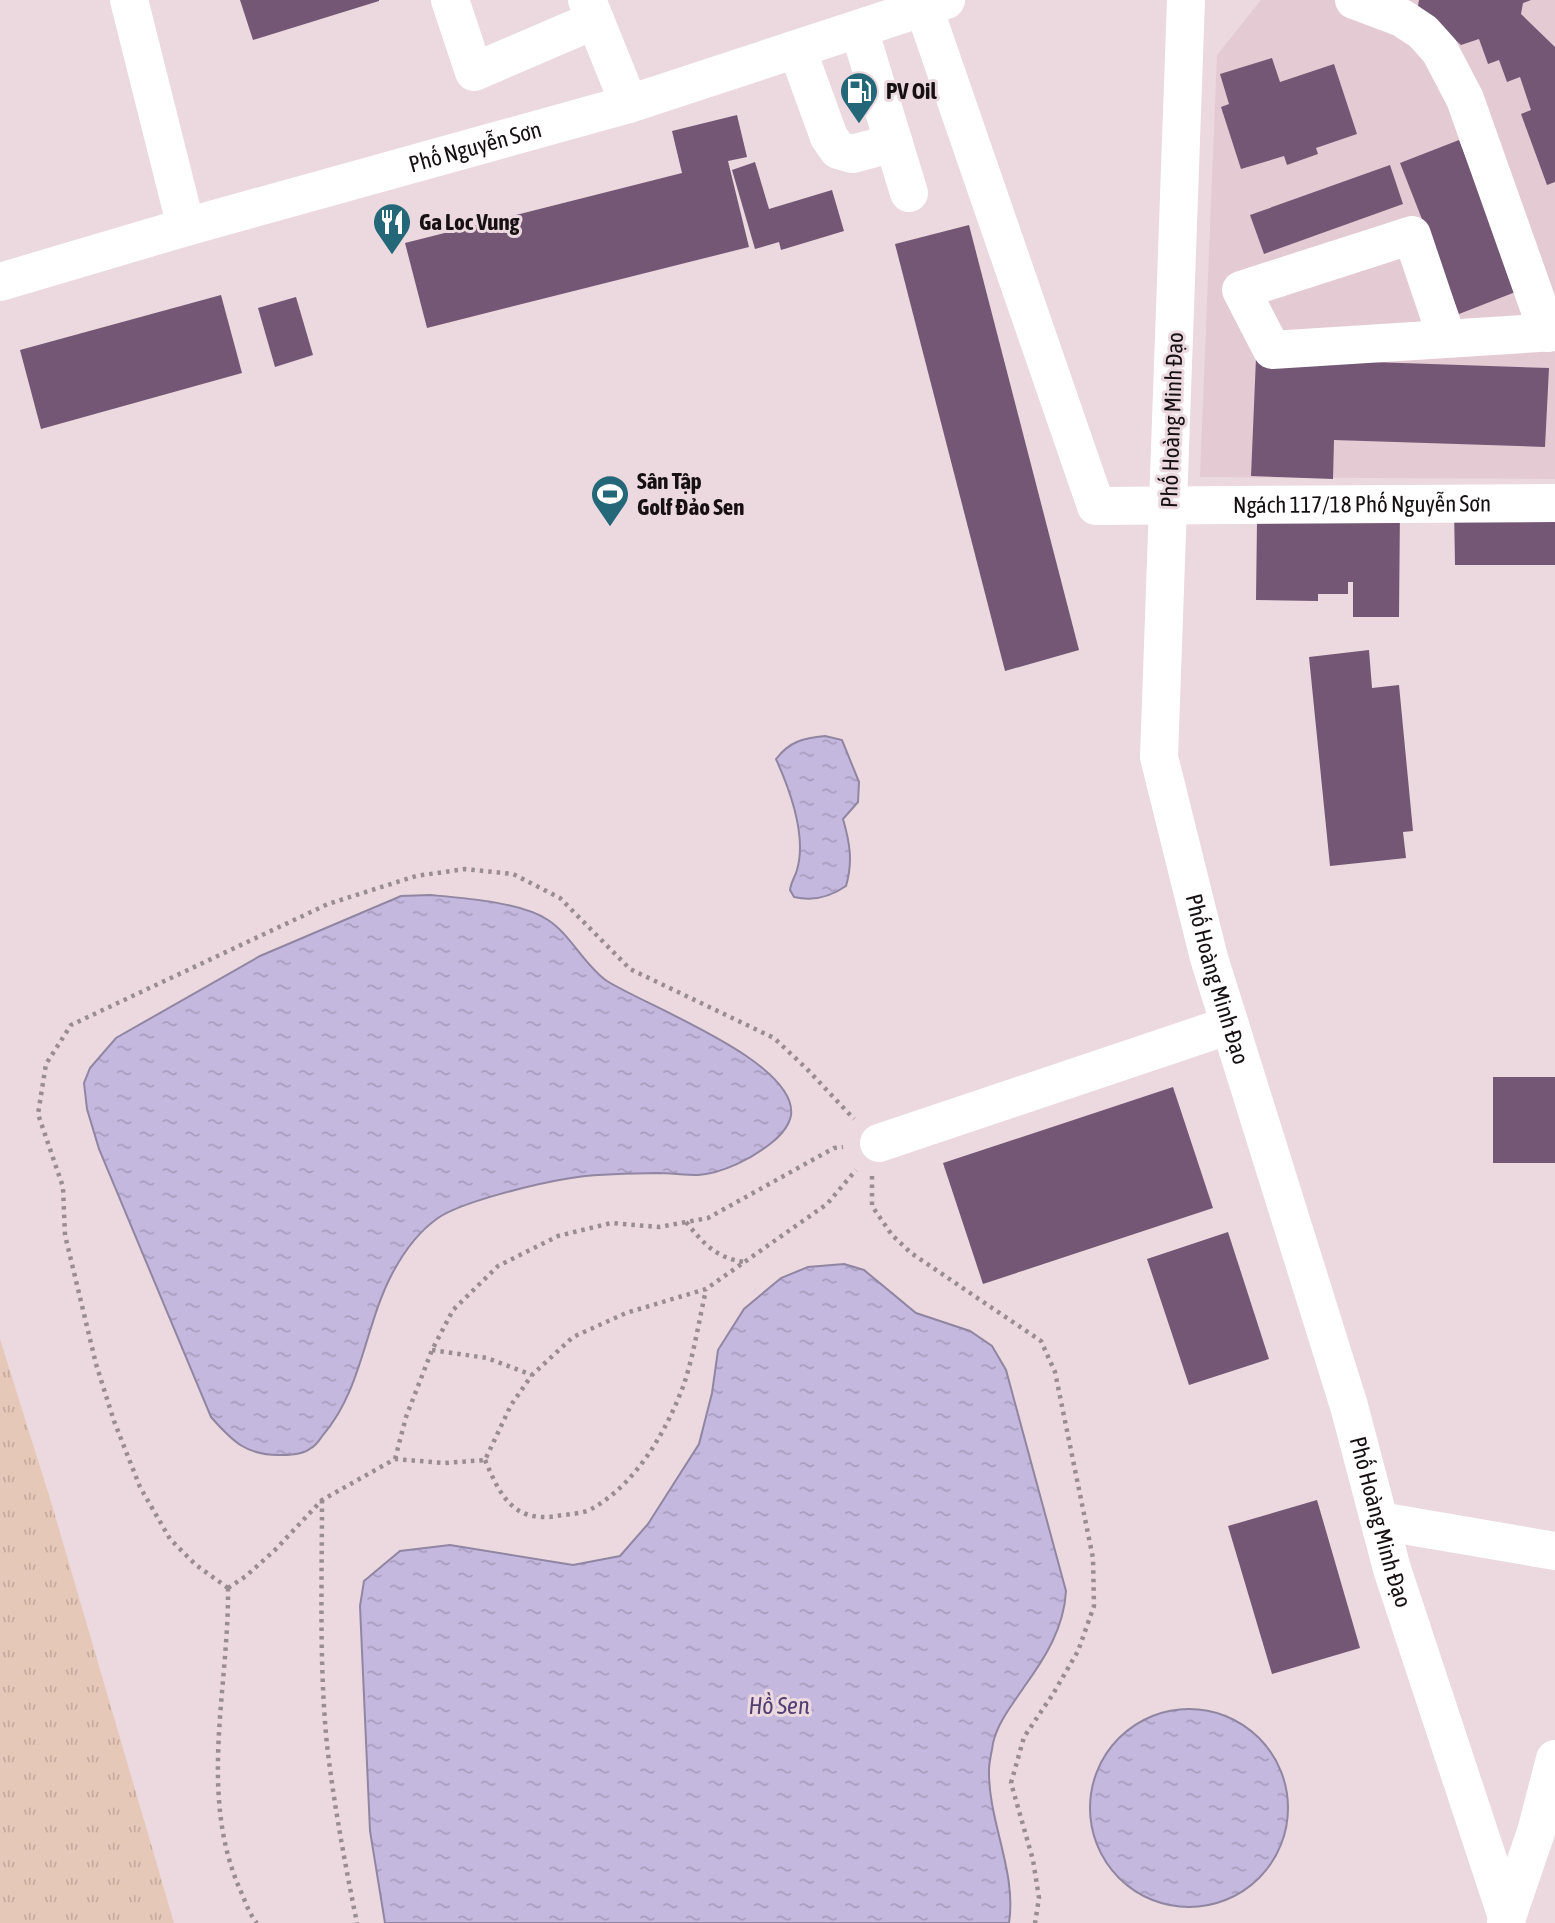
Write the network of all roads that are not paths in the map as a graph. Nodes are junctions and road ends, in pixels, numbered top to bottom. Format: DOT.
graph roads {
  1 [pos="129,0"];
  2 [pos="450,0"];
  3 [pos="1186,0"];
  4 [pos="1354,0"];
  5 [pos="935,4"];
  6 [pos="591,10"];
  7 [pos="859,29"];
  8 [pos="797,49"];
  9 [pos="629,104"];
  10 [pos="894,143"];
  11 [pos="909,193"];
  12 [pos="186,227"];
  13 [pos="0,282"];
  14 [pos="1552,332"];
  15 [pos="1447,339"];
  16 [pos="1555,503"];
  17 [pos="1170,504"];
  18 [pos="1230,1025"];
  19 [pos="879,1143"];
  20 [pos="1380,1521"];
  21 [pos="1555,1551"];
  22 [pos="1555,1759"];
  23 [pos="1546,1835"];
  24 [pos="1506,1920"];
  1 -- 12 [label="street"];
  2 -- 6 [label="street"];
  3 -- 17 [label="street, Phố Hoàng Minh Đạo"];
  4 -- 14 [label="street"];
  5 -- 7 [label="street, Phố Nguyễn Sơn"];
  5 -- 17 [label="street, Ngách 117/18 Phố Nguyễn Sơn"];
  6 -- 9 [label="street"];
  7 -- 8 [label="street, Phố Nguyễn Sơn"];
  7 -- 10 [label="street"];
  8 -- 9 [label="street, Phố Nguyễn Sơn"];
  8 -- 10 [label="street"];
  9 -- 12 [label="street, Phố Nguyễn Sơn"];
  10 -- 11 [label="street"];
  12 -- 13 [label="street, Phố Nguyễn Sơn"];
  14 -- 15 [label="street"];
  15 -- 15 [label="street"];
  16 -- 17 [label="street, Ngách 117/18 Phố Nguyễn Sơn"];
  17 -- 18 [label="street, Phố Hoàng Minh Đạo"];
  18 -- 19 [label="street"];
  18 -- 20 [label="street, Phố Hoàng Minh Đạo"];
  20 -- 21 [label="street"];
  20 -- 24 [label="street, Phố Hoàng Minh Đạo"];
  22 -- 23 [label="street"];
  23 -- 24 [label="street"];
}
